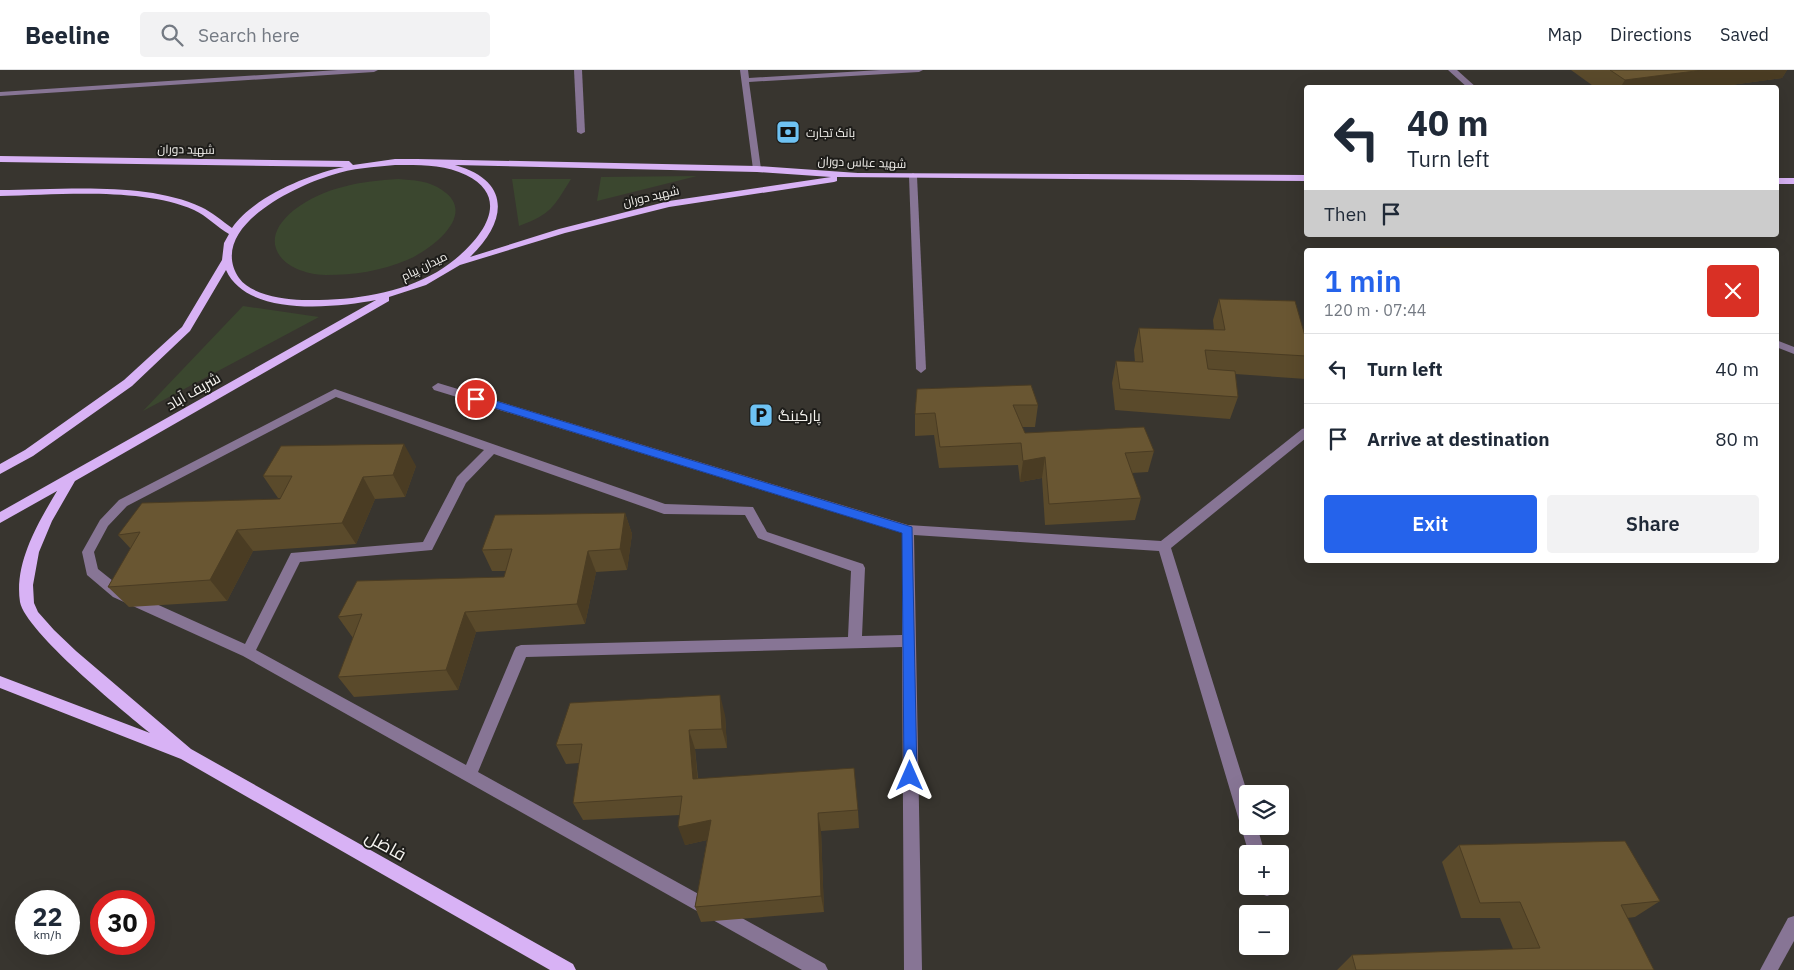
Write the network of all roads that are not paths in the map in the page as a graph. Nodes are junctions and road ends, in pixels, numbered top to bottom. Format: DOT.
graph roads {
  1 [pos="374,70"];
  2 [pos="578,70"];
  3 [pos="744,70"];
  4 [pos="919,70"];
  5 [pos="1452,70"];
  6 [pos="746,80"];
  7 [pos="1470,85"];
  8 [pos="0,94"];
  9 [pos="581,132"];
  10 [pos="0,159"];
  11 [pos="417,162"];
  12 [pos="372,164"];
  13 [pos="757,168"];
  14 [pos="858,176"];
  15 [pos="913,176"];
  16 [pos="1304,178"];
  17 [pos="1779,181"];
  18 [pos="1794,182"];
  19 [pos="0,193"];
  20 [pos="233,234"];
  21 [pos="226,260"];
  22 [pos="455,265"];
  23 [pos="400,291"];
  24 [pos="1779,344"];
  25 [pos="1794,352"];
  26 [pos="921,368"];
  27 [pos="438,388"];
  28 [pos="1304,434"];
  29 [pos="492,449"];
  30 [pos="0,470"];
  31 [pos="72,476"];
  32 [pos="0,518"];
  33 [pos="908,530"];
  34 [pos="1164,546"];
  35 [pos="909,641"];
  36 [pos="855,642"];
  37 [pos="248,652"];
  38 [pos="0,682"];
  39 [pos="186,754"];
  40 [pos="470,774"];
  41 [pos="1239,792"];
  42 [pos="1794,924"];
  43 [pos="567,970"];
  44 [pos="819,970"];
  45 [pos="912,970"];
  46 [pos="1769,970"];
  1 -- 8 [label="street"];
  2 -- 9 [label="street"];
  3 -- 6 [label="street"];
  4 -- 6 [label="street"];
  5 -- 7 [label="street"];
  6 -- 13 [label="street"];
  10 -- 12 [label="main road, شهید دوران"];
  11 -- 12 [label="main road, میدان پیام"];
  11 -- 13 [label="main road, شهید عباس دوران"];
  11 -- 22 [label="main road, میدان پیام"];
  12 -- 20 [label="main road, میدان پیام"];
  13 -- 14 [label="main road, شهید عباس دوران"];
  14 -- 15 [label="main road, شهید عباس دوران"];
  14 -- 22 [label="main road, شهید دوران"];
  15 -- 16 [label="main road, شهید عباس دوران"];
  15 -- 26 [label="street"];
  17 -- 18 [label="main road"];
  19 -- 20 [label="main road"];
  20 -- 21 [label="main road, میدان پیام"];
  21 -- 23 [label="main road, میدان پیام"];
  21 -- 30 [label="main road"];
  22 -- 23 [label="main road, میدان پیام"];
  23 -- 31 [label="main road, شریف آباد"];
  24 -- 25 [label="street"];
  27 -- 33 [label="street"];
  28 -- 34 [label="street"];
  29 -- 36 [label="street"];
  29 -- 37 [label="street"];
  29 -- 37 [label="street"];
  31 -- 32 [label="main road, شریف آباد"];
  31 -- 39 [label="main road"];
  33 -- 34 [label="street"];
  33 -- 35 [label="street"];
  34 -- 41 [label="street"];
  35 -- 36 [label="street"];
  35 -- 45 [label="street"];
  36 -- 40 [label="street"];
  37 -- 40 [label="street"];
  38 -- 39 [label="main road"];
  39 -- 43 [label="main road, فاضل"];
  40 -- 44 [label="street"];
  42 -- 46 [label="street"];
}
